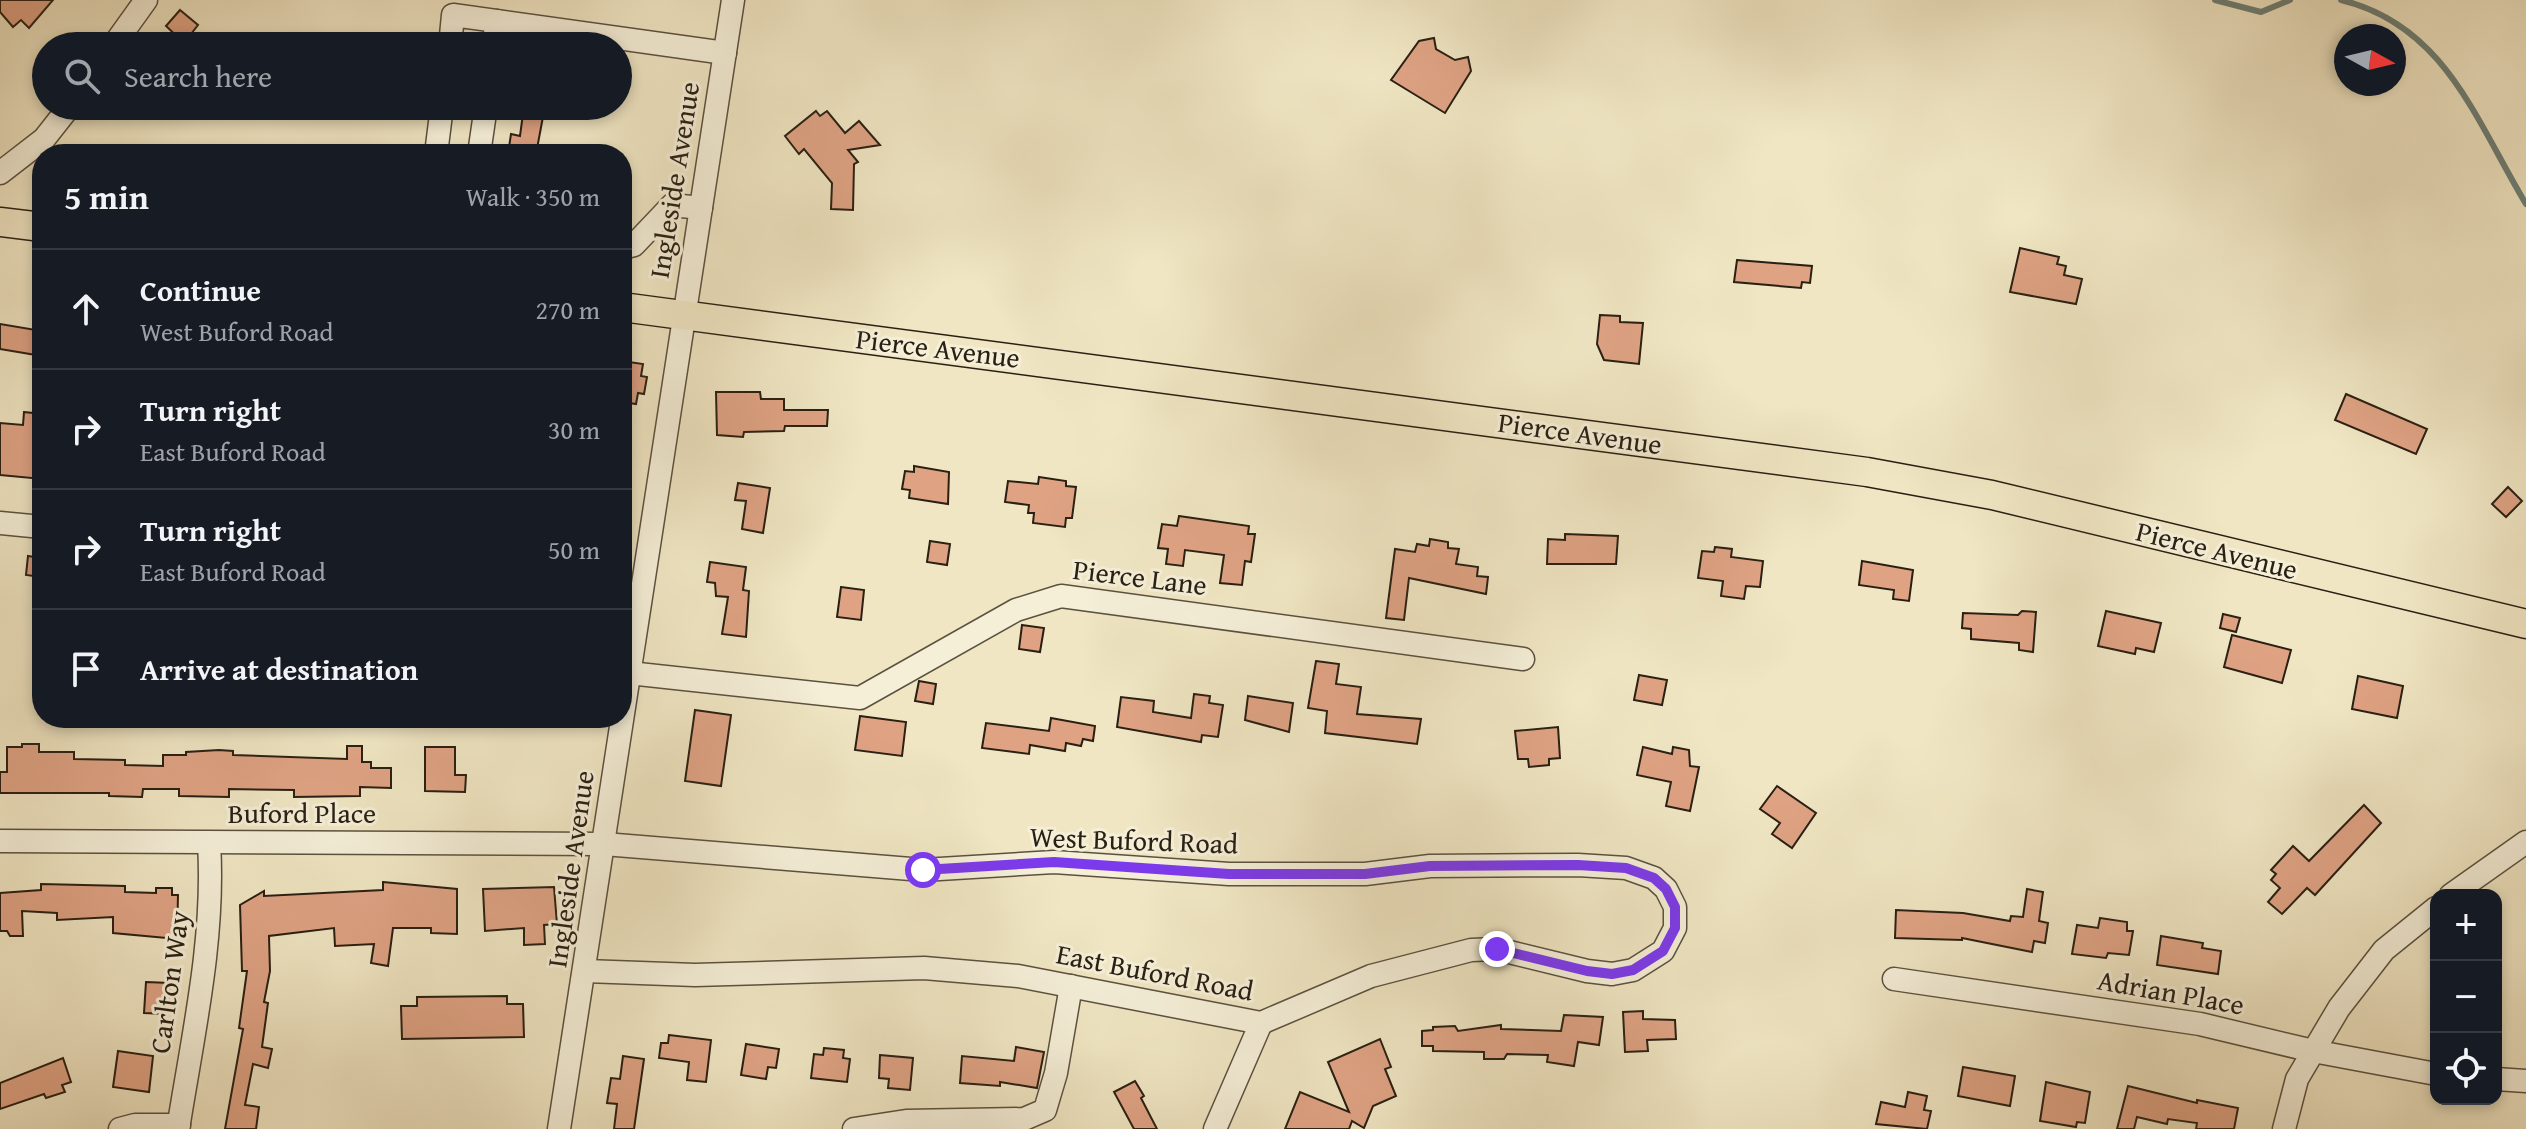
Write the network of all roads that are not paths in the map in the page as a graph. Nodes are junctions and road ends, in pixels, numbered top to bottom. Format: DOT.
graph roads {
  1 [pos="146,0"];
  2 [pos="733,0"];
  3 [pos="497,21"];
  4 [pos="123,32"];
  5 [pos="451,32"];
  6 [pos="495,32"];
  7 [pos="575,32"];
  8 [pos="632,40"];
  9 [pos="725,53"];
  10 [pos="59,120"];
  11 [pos="440,120"];
  12 [pos="484,120"];
  13 [pos="38,144"];
  14 [pos="437,144"];
  15 [pos="480,144"];
  16 [pos="32,148"];
  17 [pos="0,173"];
  18 [pos="701,208"];
  19 [pos="0,222"];
  20 [pos="32,226"];
  21 [pos="632,246"];
  22 [pos="632,308"];
  23 [pos="682,315"];
  24 [pos="0,523"];
  25 [pos="32,526"];
  26 [pos="632,581"];
  27 [pos="2526,624"];
  28 [pos="1523,659"];
  29 [pos="632,673"];
  30 [pos="621,728"];
  31 [pos="0,841"];
  32 [pos="2526,842"];
  33 [pos="209,843"];
  34 [pos="604,844"];
  35 [pos="1659,883"];
  36 [pos="2459,889"];
  37 [pos="2430,913"];
  38 [pos="585,971"];
  39 [pos="1894,979"];
  40 [pos="1071,986"];
  41 [pos="1261,1023"];
  42 [pos="2313,1051"];
  43 [pos="2430,1073"];
  44 [pos="2502,1079"];
  45 [pos="2526,1081"];
  46 [pos="178,1127"];
  47 [pos="120,1129"];
  48 [pos="559,1129"];
  49 [pos="854,1129"];
  50 [pos="1215,1129"];
  51 [pos="2284,1129"];
  1 -- 4 [label="street"];
  2 -- 9 [label="street, Ingleside Avenue"];
  3 -- 5 [label="street"];
  3 -- 6 [label="street"];
  3 -- 7 [label="street"];
  8 -- 9 [label="street"];
  9 -- 18 [label="street, Ingleside Avenue"];
  10 -- 13 [label="street"];
  11 -- 14 [label="street"];
  12 -- 15 [label="street"];
  16 -- 17 [label="street"];
  18 -- 21 [label="street"];
  18 -- 23 [label="street, Ingleside Avenue"];
  19 -- 20 [label="main road"];
  22 -- 23 [label="main road, Pierce Avenue"];
  23 -- 26 [label="street, Ingleside Avenue"];
  23 -- 27 [label="main road, Pierce Avenue"];
  24 -- 25 [label="street"];
  28 -- 29 [label="street, Pierce Lane"];
  30 -- 34 [label="street, Ingleside Avenue"];
  31 -- 33 [label="street, Buford Place"];
  32 -- 36 [label="street"];
  33 -- 34 [label="street, Buford Place"];
  33 -- 46 [label="street, Carlton Way"];
  34 -- 35 [label="street, West Buford Road"];
  34 -- 38 [label="street, Ingleside Avenue"];
  35 -- 41 [label="street, East Buford Road"];
  37 -- 42 [label="street"];
  38 -- 40 [label="street, East Buford Road"];
  38 -- 48 [label="street, Ingleside Avenue"];
  39 -- 42 [label="street, Adrian Place"];
  40 -- 41 [label="street, East Buford Road"];
  40 -- 49 [label="street"];
  41 -- 50 [label="street"];
  42 -- 43 [label="street, Adrian Place"];
  42 -- 51 [label="street"];
  44 -- 45 [label="street"];
  46 -- 47 [label="street"];
}
